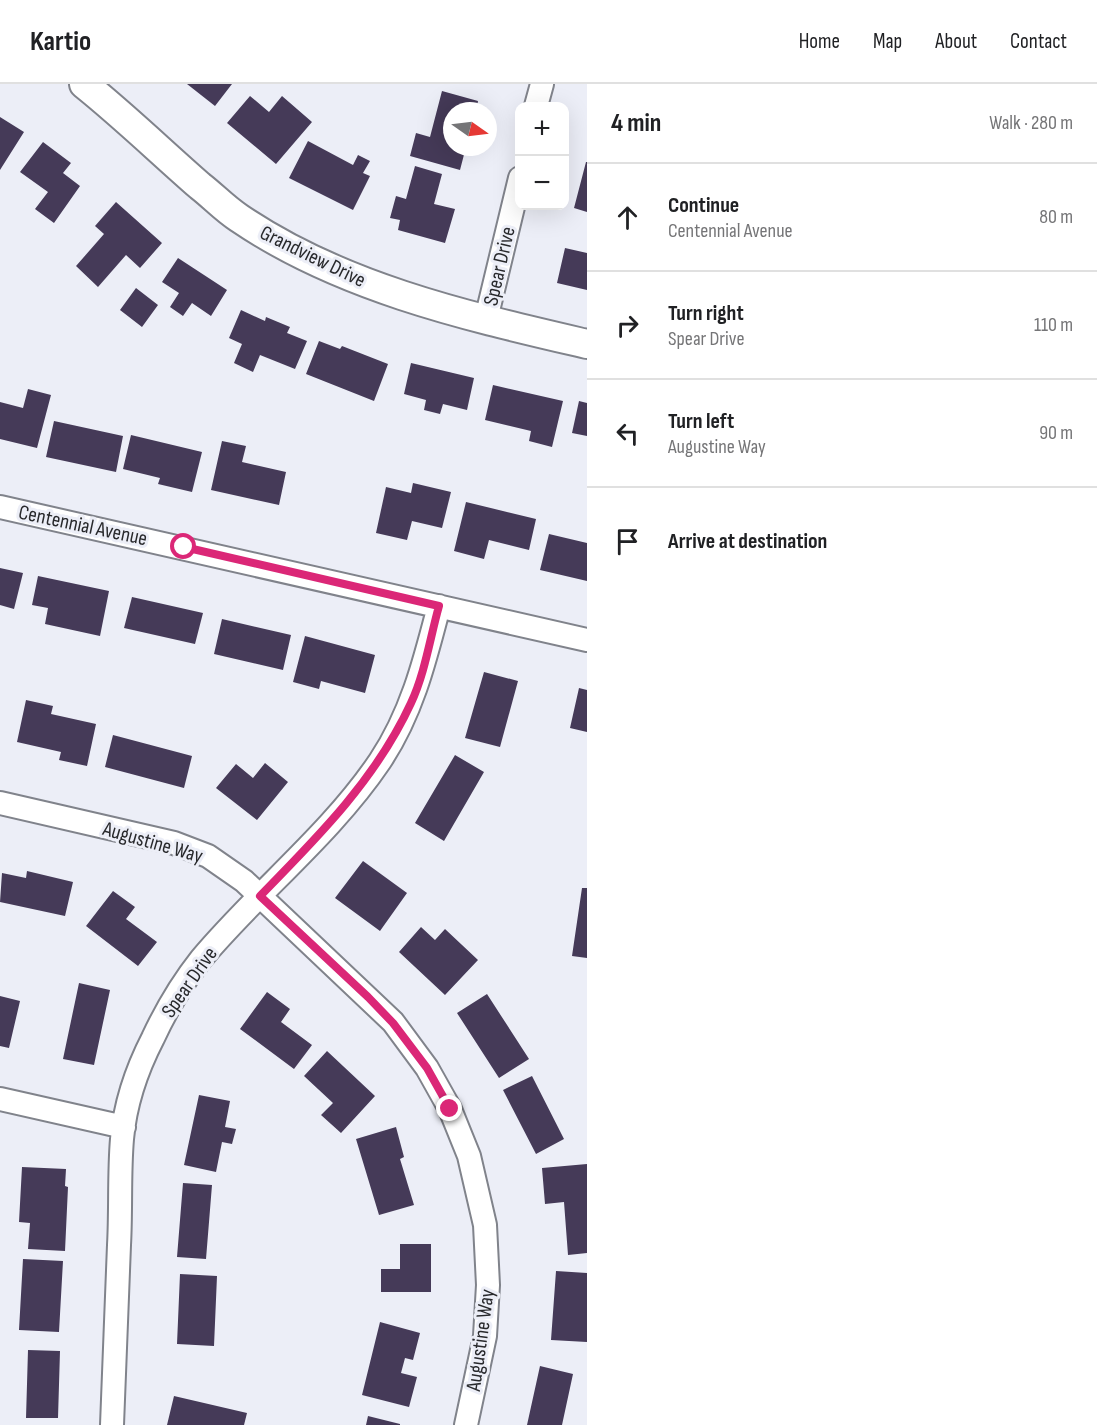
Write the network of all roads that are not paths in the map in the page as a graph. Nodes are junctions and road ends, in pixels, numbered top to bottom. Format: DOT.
graph roads {
  1 [pos="84,84"];
  2 [pos="542,84"];
  3 [pos="537,102"];
  4 [pos="515,195"];
  5 [pos="486,319"];
  6 [pos="587,344"];
  7 [pos="0,507"];
  8 [pos="439,606"];
  9 [pos="587,640"];
  10 [pos="0,803"];
  11 [pos="260,896"];
  12 [pos="0,1099"];
  13 [pos="124,1127"];
  14 [pos="112,1425"];
  15 [pos="466,1425"];
  1 -- 5 [label="street, Grandview Drive"];
  2 -- 3 [label="street"];
  4 -- 5 [label="street, Spear Drive"];
  5 -- 6 [label="street, Grandview Drive"];
  7 -- 8 [label="street, Centennial Avenue"];
  8 -- 9 [label="street, Centennial Avenue"];
  8 -- 11 [label="street, Spear Drive"];
  10 -- 11 [label="street, Augustine Way"];
  11 -- 13 [label="street, Spear Drive"];
  11 -- 15 [label="street, Augustine Way"];
  12 -- 13 [label="street"];
  13 -- 14 [label="street, Spear Drive"];
}
